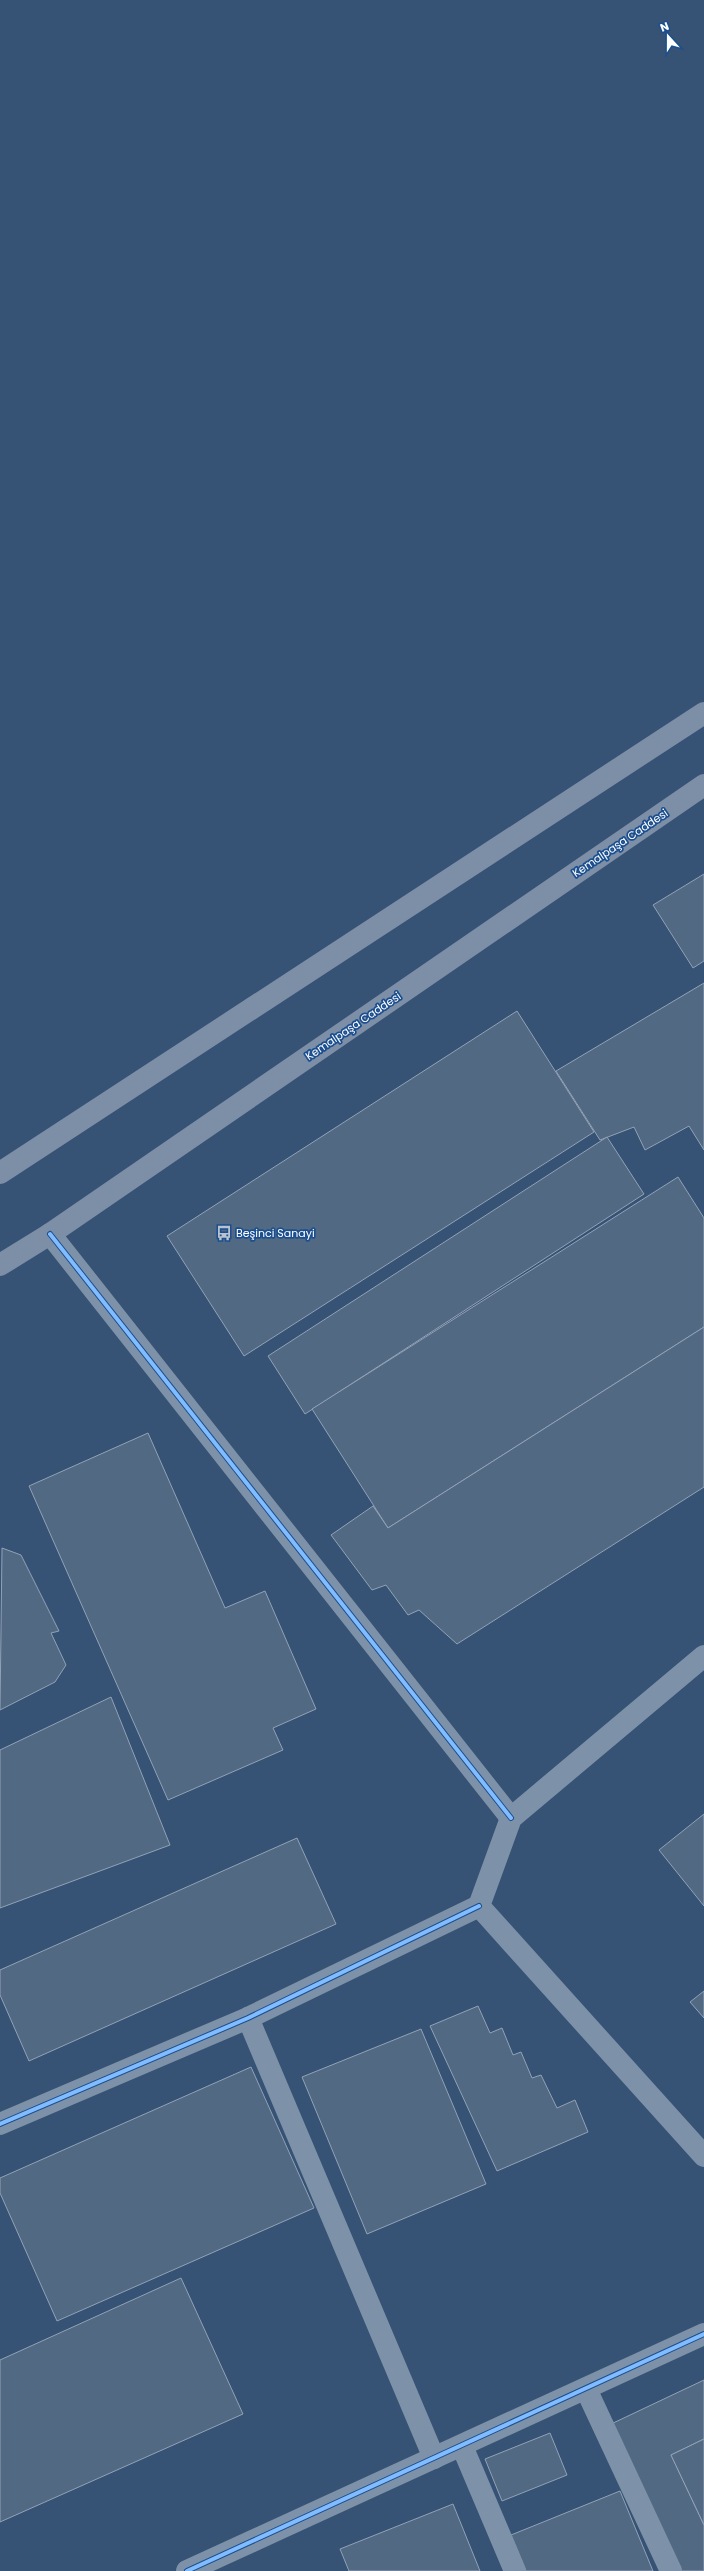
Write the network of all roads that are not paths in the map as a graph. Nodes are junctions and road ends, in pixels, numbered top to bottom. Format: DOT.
graph roads {
  1 [pos="704,713"];
  2 [pos="704,785"];
  3 [pos="0,1173"];
  4 [pos="50,1234"];
  5 [pos="0,1265"];
  6 [pos="704,1656"];
  7 [pos="511,1818"];
  8 [pos="479,1906"];
  9 [pos="248,2018"];
  10 [pos="0,2124"];
  11 [pos="704,2156"];
  12 [pos="704,2334"];
  13 [pos="586,2389"];
  14 [pos="462,2446"];
  15 [pos="434,2458"];
  16 [pos="187,2571"];
  17 [pos="515,2571"];
  18 [pos="671,2571"];
  1 -- 3 [label="main road"];
  2 -- 4 [label="main road, Kemalpaşa Caddesi"];
  4 -- 5 [label="main road, Kemalpaşa Caddesi"];
  4 -- 7 [label="street"];
  6 -- 7 [label="street"];
  7 -- 8 [label="street"];
  8 -- 9 [label="street"];
  8 -- 11 [label="street"];
  9 -- 10 [label="street"];
  9 -- 15 [label="street"];
  12 -- 13 [label="street"];
  13 -- 14 [label="street"];
  13 -- 18 [label="street"];
  14 -- 15 [label="street"];
  14 -- 17 [label="street"];
  15 -- 16 [label="street"];
}
